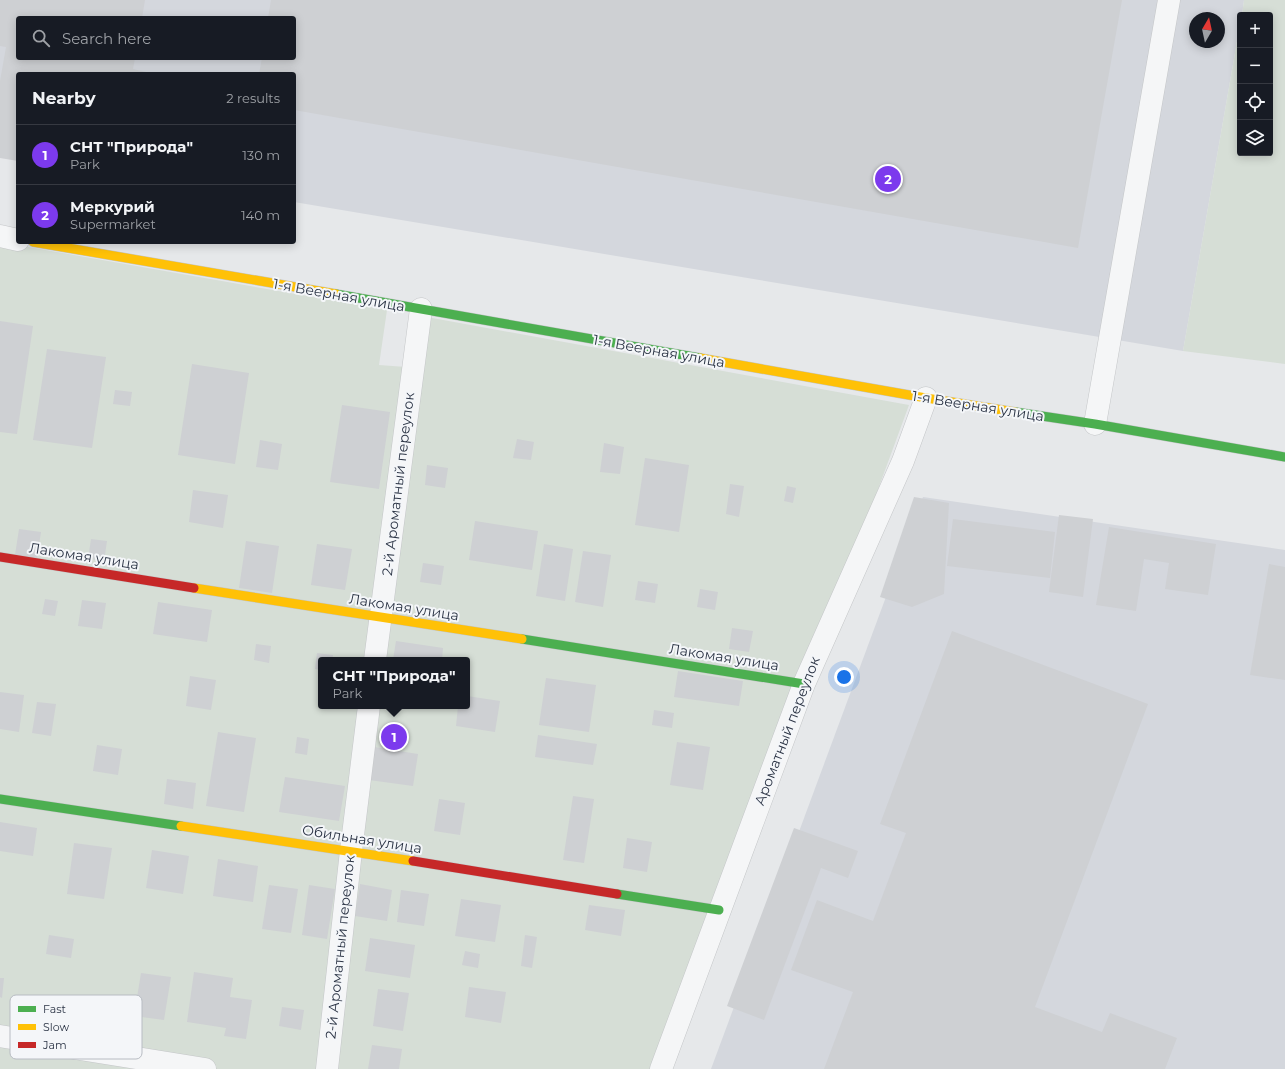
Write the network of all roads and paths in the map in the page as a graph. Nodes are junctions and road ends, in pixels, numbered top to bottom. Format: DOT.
graph roads {
  1 [pos="1169,0"];
  2 [pos="0,236"];
  3 [pos="16,240"];
  4 [pos="44,244"];
  5 [pos="421,308"];
  6 [pos="926,398"];
  7 [pos="1095,424"];
  8 [pos="1285,457"];
  9 [pos="0,557"];
  10 [pos="381,618"];
  11 [pos="375,657"];
  12 [pos="804,684"];
  13 [pos="369,709"];
  14 [pos="0,799"];
  15 [pos="351,851"];
  16 [pos="719,910"];
  17 [pos="0,1036"];
  18 [pos="10,1038"];
  19 [pos="142,1059"];
  20 [pos="205,1069"];
  21 [pos="327,1069"];
  22 [pos="661,1069"];
  1 -- 7 [label="street"];
  2 -- 3 [label="street"];
  4 -- 5 [label="street, 1-я Веерная улица"];
  5 -- 6 [label="street, 1-я Веерная улица"];
  5 -- 10 [label="street, 2-й Ароматный переулок"];
  6 -- 7 [label="street, 1-я Веерная улица"];
  6 -- 12 [label="street, Ароматный переулок"];
  7 -- 8 [label="street, 1-я Веерная улица"];
  9 -- 10 [label="street, Лакомая улица"];
  10 -- 11 [label="street, 2-й Ароматный переулок"];
  10 -- 12 [label="street, Лакомая улица"];
  12 -- 16 [label="street, Ароматный переулок"];
  13 -- 15 [label="street, 2-й Ароматный переулок"];
  14 -- 15 [label="street, Обильная улица"];
  15 -- 16 [label="street, Обильная улица"];
  15 -- 21 [label="street, 2-й Ароматный переулок"];
  16 -- 22 [label="street, Ароматный переулок"];
  17 -- 18 [label="street"];
  19 -- 20 [label="street"];
}
